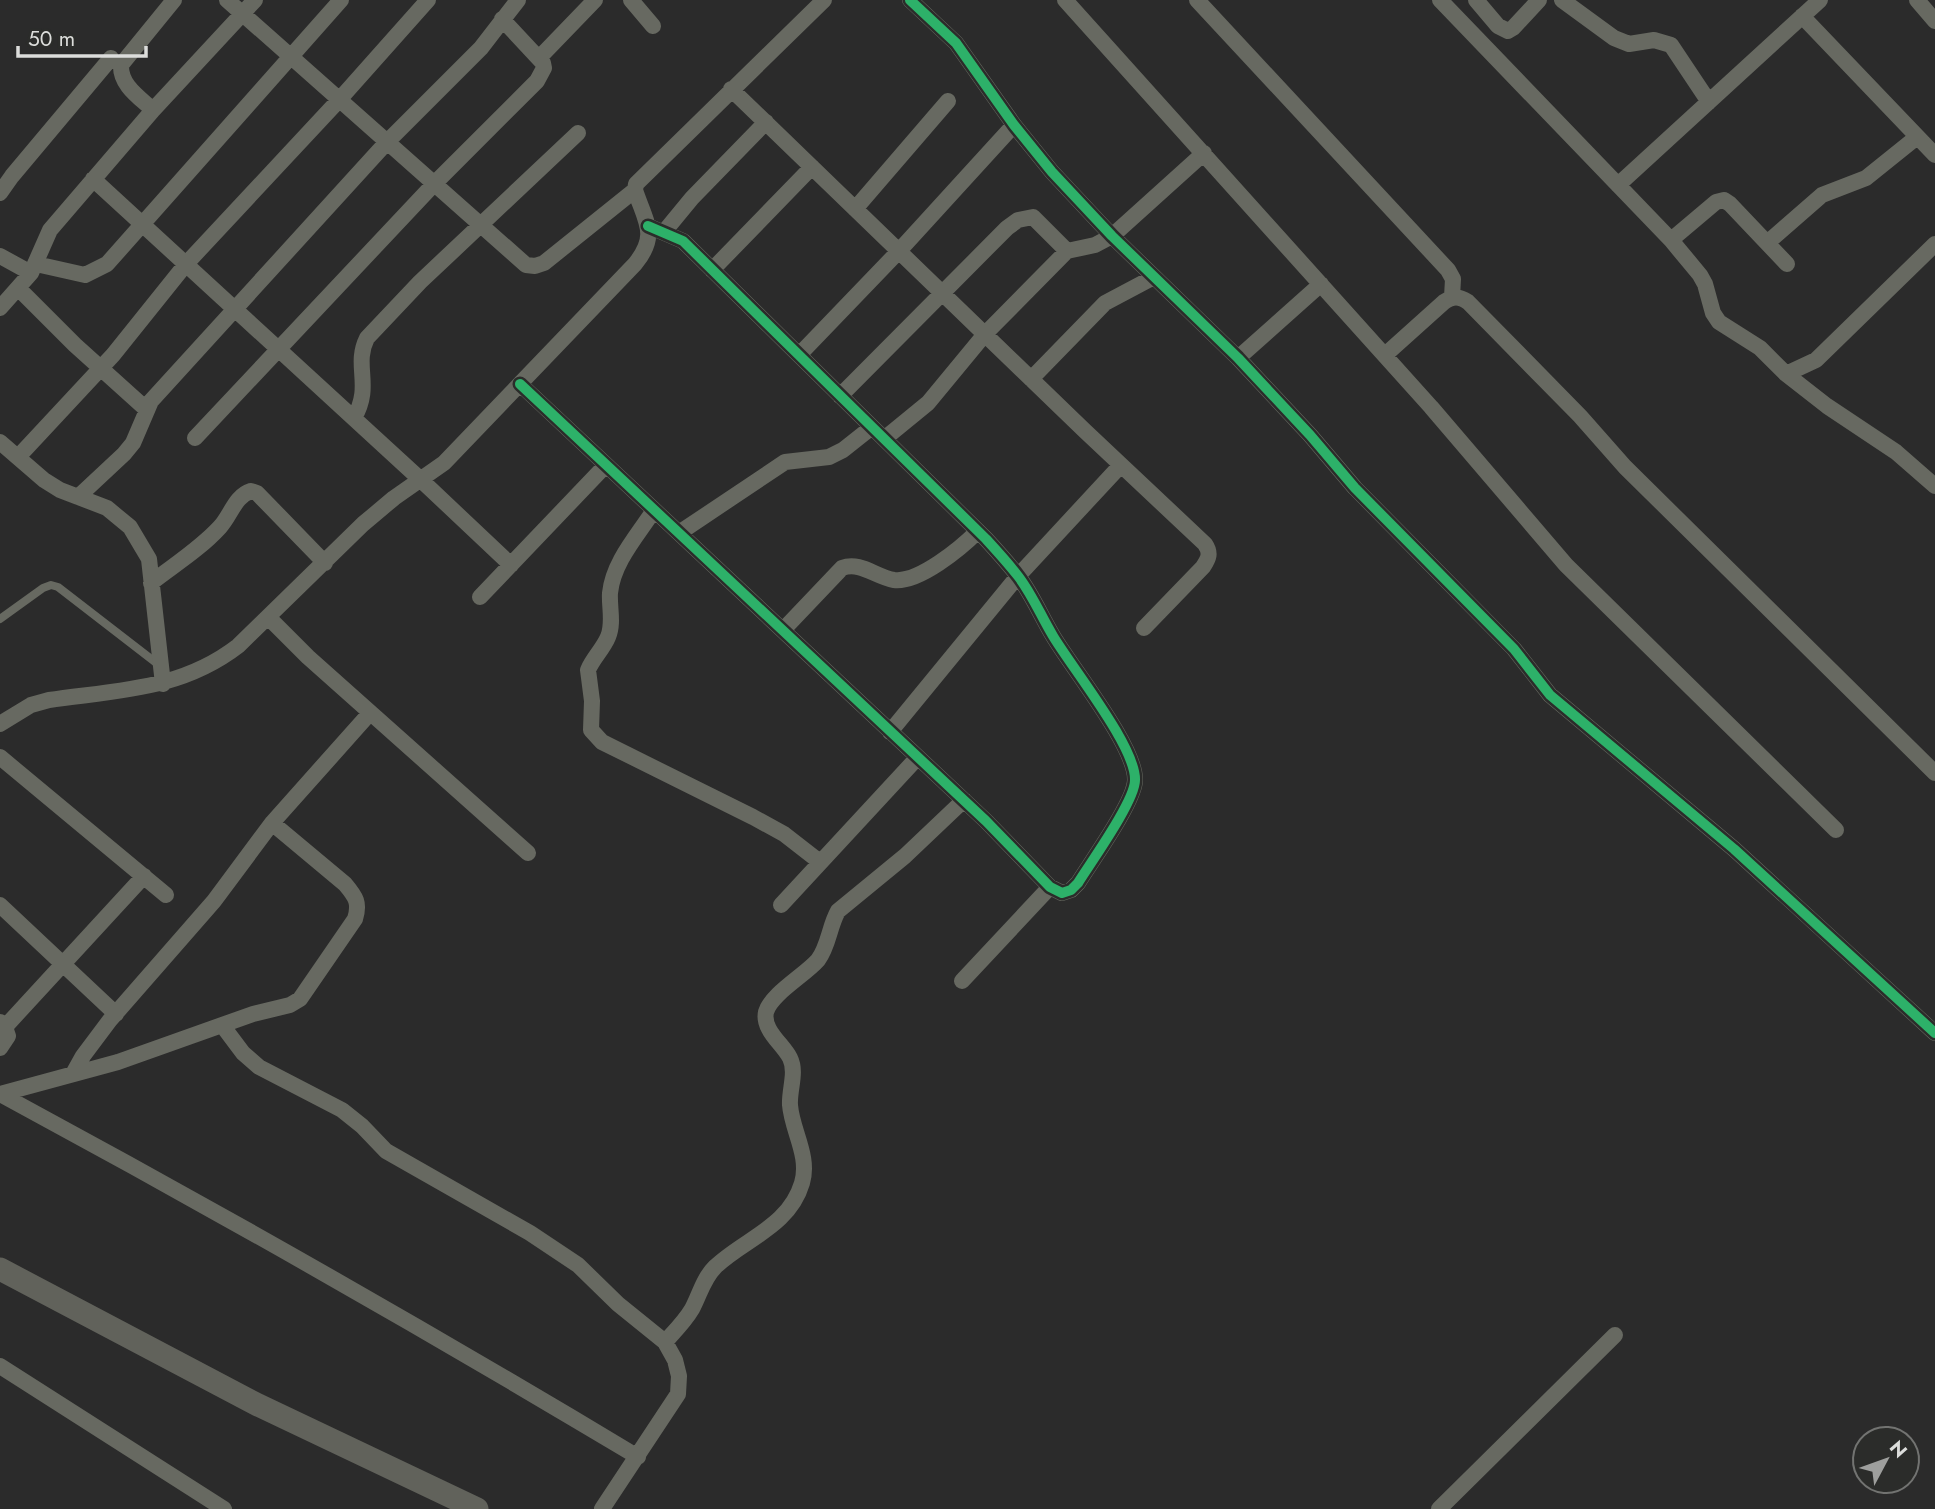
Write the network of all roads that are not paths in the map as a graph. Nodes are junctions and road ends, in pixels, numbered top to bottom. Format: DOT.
graph roads {
  1 [pos="174,0"];
  2 [pos="227,0"];
  3 [pos="255,0"];
  4 [pos="341,0"];
  5 [pos="428,0"];
  6 [pos="518,0"];
  7 [pos="595,0"];
  8 [pos="631,0"];
  9 [pos="824,0"];
  10 [pos="909,0"];
  11 [pos="1065,0"];
  12 [pos="1197,0"];
  13 [pos="1476,0"];
  14 [pos="1539,0"];
  15 [pos="1562,0"];
  16 [pos="1820,0"];
  17 [pos="1917,0"];
  18 [pos="1447,2"];
  19 [pos="242,14"];
  20 [pos="1802,16"];
  21 [pos="502,19"];
  22 [pos="1935,20"];
  23 [pos="653,26"];
  24 [pos="289,55"];
  25 [pos="111,58"];
  26 [pos="539,58"];
  27 [pos="732,89"];
  28 [pos="339,100"];
  29 [pos="948,101"];
  30 [pos="1709,102"];
  31 [pos="153,110"];
  32 [pos="766,122"];
  33 [pos="1014,125"];
  34 [pos="579,133"];
  35 [pos="1917,136"];
  36 [pos="387,142"];
  37 [pos="1204,153"];
  38 [pos="1935,155"];
  39 [pos="812,167"];
  40 [pos="93,179"];
  41 [pos="434,184"];
  42 [pos="1618,185"];
  43 [pos="635,190"];
  44 [pos="0,193"];
  45 [pos="855,209"];
  46 [pos="141,223"];
  47 [pos="481,225"];
  48 [pos="648,226"];
  49 [pos="664,232"];
  50 [pos="1112,236"];
  51 [pos="1671,240"];
  52 [pos="1766,243"];
  53 [pos="1935,244"];
  54 [pos="899,251"];
  55 [pos="1067,251"];
  56 [pos="0,256"];
  57 [pos="186,264"];
  58 [pos="1787,264"];
  59 [pos="34,269"];
  60 [pos="712,270"];
  61 [pos="1154,277"];
  62 [pos="1321,284"];
  63 [pos="18,288"];
  64 [pos="943,294"];
  65 [pos="1452,297"];
  66 [pos="0,307"];
  67 [pos="234,308"];
  68 [pos="985,334"];
  69 [pos="280,350"];
  70 [pos="799,355"];
  71 [pos="1385,355"];
  72 [pos="1238,358"];
  73 [pos="101,368"];
  74 [pos="1786,374"];
  75 [pos="1031,379"];
  76 [pos="520,384"];
  77 [pos="840,396"];
  78 [pos="146,409"];
  79 [pos="354,418"];
  80 [pos="872,427"];
  81 [pos="195,438"];
  82 [pos="884,439"];
  83 [pos="0,442"];
  84 [pos="19,457"];
  85 [pos="606,465"];
  86 [pos="1121,465"];
  87 [pos="421,480"];
  88 [pos="1935,486"];
  89 [pos="78,497"];
  90 [pos="654,510"];
  91 [pos="978,531"];
  92 [pos="679,533"];
  93 [pos="325,563"];
  94 [pos="510,565"];
  95 [pos="1018,576"];
  96 [pos="151,583"];
  97 [pos="480,597"];
  98 [pos="269,618"];
  99 [pos="0,619"];
  100 [pos="1144,628"];
  101 [pos="783,630"];
  102 [pos="161,667"];
  103 [pos="163,684"];
  104 [pos="370,713"];
  105 [pos="0,724"];
  106 [pos="890,732"];
  107 [pos="0,757"];
  108 [pos="918,757"];
  109 [pos="1935,773"];
  110 [pos="964,800"];
  111 [pos="272,823"];
  112 [pos="1836,830"];
  113 [pos="528,853"];
  114 [pos="820,862"];
  115 [pos="144,876"];
  116 [pos="1050,887"];
  117 [pos="166,895"];
  118 [pos="0,905"];
  119 [pos="781,905"];
  120 [pos="64,965"];
  121 [pos="962,981"];
  122 [pos="116,1014"];
  123 [pos="3,1024"];
  124 [pos="222,1025"];
  125 [pos="1935,1033"];
  126 [pos="0,1048"];
  127 [pos="73,1074"];
  128 [pos="0,1094"];
  129 [pos="0,1269"];
  130 [pos="1615,1335"];
  131 [pos="665,1342"];
  132 [pos="0,1366"];
  133 [pos="638,1457"];
  134 [pos="224,1509"];
  135 [pos="477,1509"];
  136 [pos="602,1509"];
  137 [pos="1439,1509"];
  1 -- 31 [label="street"];
  2 -- 19 [label="street"];
  3 -- 19 [label="street"];
  4 -- 24 [label="street"];
  5 -- 28 [label="street"];
  6 -- 21 [label="street"];
  7 -- 26 [label="street"];
  8 -- 23 [label="street"];
  9 -- 27 [label="street"];
  10 -- 33 [label="street"];
  11 -- 37 [label="street"];
  12 -- 65 [label="street"];
  13 -- 14 [label="street"];
  15 -- 30 [label="street"];
  16 -- 20 [label="street"];
  17 -- 22 [label="street"];
  18 -- 42 [label="street"];
  19 -- 24 [label="street"];
  19 -- 31 [label="street"];
  20 -- 30 [label="street"];
  20 -- 35 [label="street"];
  21 -- 26 [label="street"];
  21 -- 36 [label="street"];
  24 -- 28 [label="street"];
  24 -- 46 [label="street"];
  25 -- 44 [label="street"];
  26 -- 41 [label="street"];
  27 -- 32 [label="street"];
  27 -- 43 [label="street"];
  28 -- 36 [label="street"];
  28 -- 57 [label="street"];
  29 -- 45 [label="street"];
  30 -- 42 [label="street"];
  31 -- 40 [label="street"];
  32 -- 39 [label="street"];
  32 -- 49 [label="street"];
  33 -- 50 [label="street"];
  33 -- 54 [label="street"];
  34 -- 47 [label="street"];
  35 -- 38 [label="street"];
  35 -- 52 [label="street"];
  36 -- 41 [label="street"];
  36 -- 67 [label="street"];
  37 -- 50 [label="street"];
  37 -- 62 [label="street"];
  39 -- 45 [label="street"];
  39 -- 60 [label="street"];
  40 -- 46 [label="street"];
  40 -- 59 [label="street"];
  41 -- 47 [label="street"];
  41 -- 69 [label="street"];
  42 -- 51 [label="street"];
  43 -- 47 [label="street"];
  43 -- 48 [label="street"];
  45 -- 54 [label="street"];
  46 -- 57 [label="street"];
  46 -- 59 [label="street"];
  47 -- 79 [label="street"];
  48 -- 49 [label="street"];
  48 -- 76 [label="street"];
  49 -- 60 [label="street"];
  50 -- 55 [label="street"];
  50 -- 61 [label="street"];
  51 -- 52 [label="street"];
  51 -- 74 [label="street"];
  52 -- 58 [label="street"];
  53 -- 74 [label="street"];
  54 -- 64 [label="street"];
  54 -- 70 [label="street"];
  55 -- 64 [label="street"];
  55 -- 68 [label="street"];
  56 -- 59 [label="street"];
  57 -- 67 [label="street"];
  57 -- 73 [label="street"];
  59 -- 63 [label="street"];
  60 -- 70 [label="street"];
  61 -- 72 [label="street"];
  61 -- 75 [label="street"];
  62 -- 71 [label="street"];
  62 -- 72 [label="street"];
  63 -- 66 [label="street"];
  63 -- 73 [label="street"];
  64 -- 68 [label="street"];
  64 -- 77 [label="street"];
  65 -- 71 [label="street"];
  65 -- 109 [label="street"];
  67 -- 69 [label="street"];
  67 -- 78 [label="street"];
  68 -- 75 [label="street"];
  68 -- 82 [label="street"];
  69 -- 79 [label="street"];
  69 -- 81 [label="street"];
  70 -- 77 [label="street"];
  71 -- 112 [label="street"];
  72 -- 125 [label="street"];
  73 -- 78 [label="street"];
  73 -- 84 [label="street"];
  74 -- 88 [label="street"];
  75 -- 86 [label="street"];
  76 -- 85 [label="street"];
  76 -- 87 [label="street"];
  77 -- 80 [label="street"];
  78 -- 89 [label="street"];
  79 -- 87 [label="street"];
  80 -- 82 [label="street"];
  80 -- 92 [label="street"];
  82 -- 91 [label="street"];
  83 -- 84 [label="street"];
  84 -- 89 [label="street"];
  85 -- 90 [label="street"];
  85 -- 94 [label="street"];
  86 -- 95 [label="street"];
  86 -- 100 [label="street"];
  87 -- 93 [label="street"];
  87 -- 94 [label="street"];
  89 -- 96 [label="street"];
  90 -- 92 [label="street"];
  90 -- 114 [label="street"];
  91 -- 95 [label="street"];
  91 -- 101 [label="street"];
  92 -- 101 [label="street"];
  93 -- 96 [label="street"];
  93 -- 98 [label="street"];
  94 -- 97 [label="street"];
  95 -- 106 [label="street"];
  95 -- 116 [label="street"];
  96 -- 102 [label="street"];
  98 -- 103 [label="street"];
  98 -- 104 [label="street"];
  99 -- 102 [label="lane"];
  101 -- 106 [label="street"];
  102 -- 103 [label="street"];
  103 -- 105 [label="street"];
  104 -- 111 [label="street"];
  104 -- 113 [label="street"];
  106 -- 108 [label="street"];
  107 -- 115 [label="street"];
  108 -- 110 [label="street"];
  108 -- 114 [label="street"];
  110 -- 116 [label="street"];
  110 -- 131 [label="street"];
  111 -- 122 [label="street"];
  111 -- 124 [label="street"];
  114 -- 119 [label="street"];
  115 -- 117 [label="street"];
  115 -- 120 [label="street"];
  116 -- 121 [label="street"];
  118 -- 120 [label="street"];
  120 -- 122 [label="street"];
  120 -- 123 [label="street"];
  122 -- 127 [label="street"];
  123 -- 126 [label="street"];
  124 -- 127 [label="street"];
  124 -- 131 [label="street"];
  127 -- 128 [label="street"];
  128 -- 133 [label="street"];
  129 -- 135 [label="street"];
  130 -- 137 [label="street"];
  131 -- 133 [label="street"];
  132 -- 134 [label="street"];
  133 -- 136 [label="street"];
}
